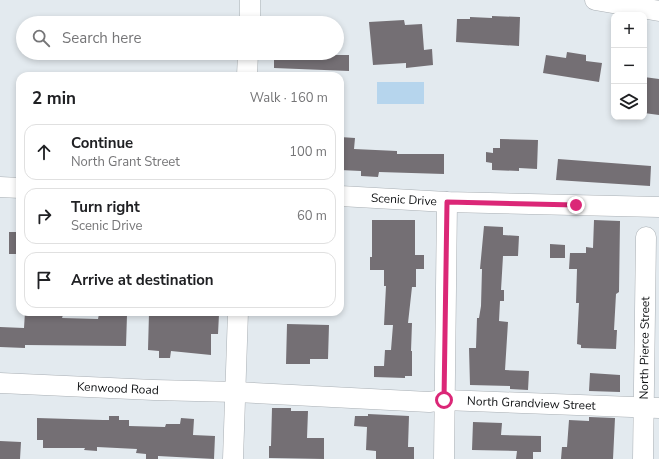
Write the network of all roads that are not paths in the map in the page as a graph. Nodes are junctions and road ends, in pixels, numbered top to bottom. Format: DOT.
graph roads {
  1 [pos="250,0"];
  2 [pos="595,0"];
  3 [pos="659,12"];
  4 [pos="250,16"];
  5 [pos="248,60"];
  6 [pos="247,72"];
  7 [pos="0,187"];
  8 [pos="16,188"];
  9 [pos="344,196"];
  10 [pos="447,202"];
  11 [pos="659,206"];
  12 [pos="646,237"];
  13 [pos="238,316"];
  14 [pos="0,383"];
  15 [pos="236,392"];
  16 [pos="444,400"];
  17 [pos="652,408"];
  18 [pos="233,459"];
  19 [pos="444,459"];
  20 [pos="643,459"];
  1 -- 4 [label="street"];
  2 -- 3 [label="street"];
  5 -- 6 [label="street"];
  7 -- 8 [label="street"];
  9 -- 10 [label="street, Scenic Drive"];
  10 -- 11 [label="street, Scenic Drive"];
  10 -- 16 [label="street"];
  12 -- 17 [label="street, North Pierce Street"];
  13 -- 15 [label="street"];
  14 -- 15 [label="street, Kenwood Road"];
  15 -- 16 [label="street, North Grandview Street"];
  15 -- 18 [label="street"];
  16 -- 17 [label="street, North Grandview Street"];
  16 -- 19 [label="street"];
  17 -- 20 [label="street, North Pierce Street"];
}
